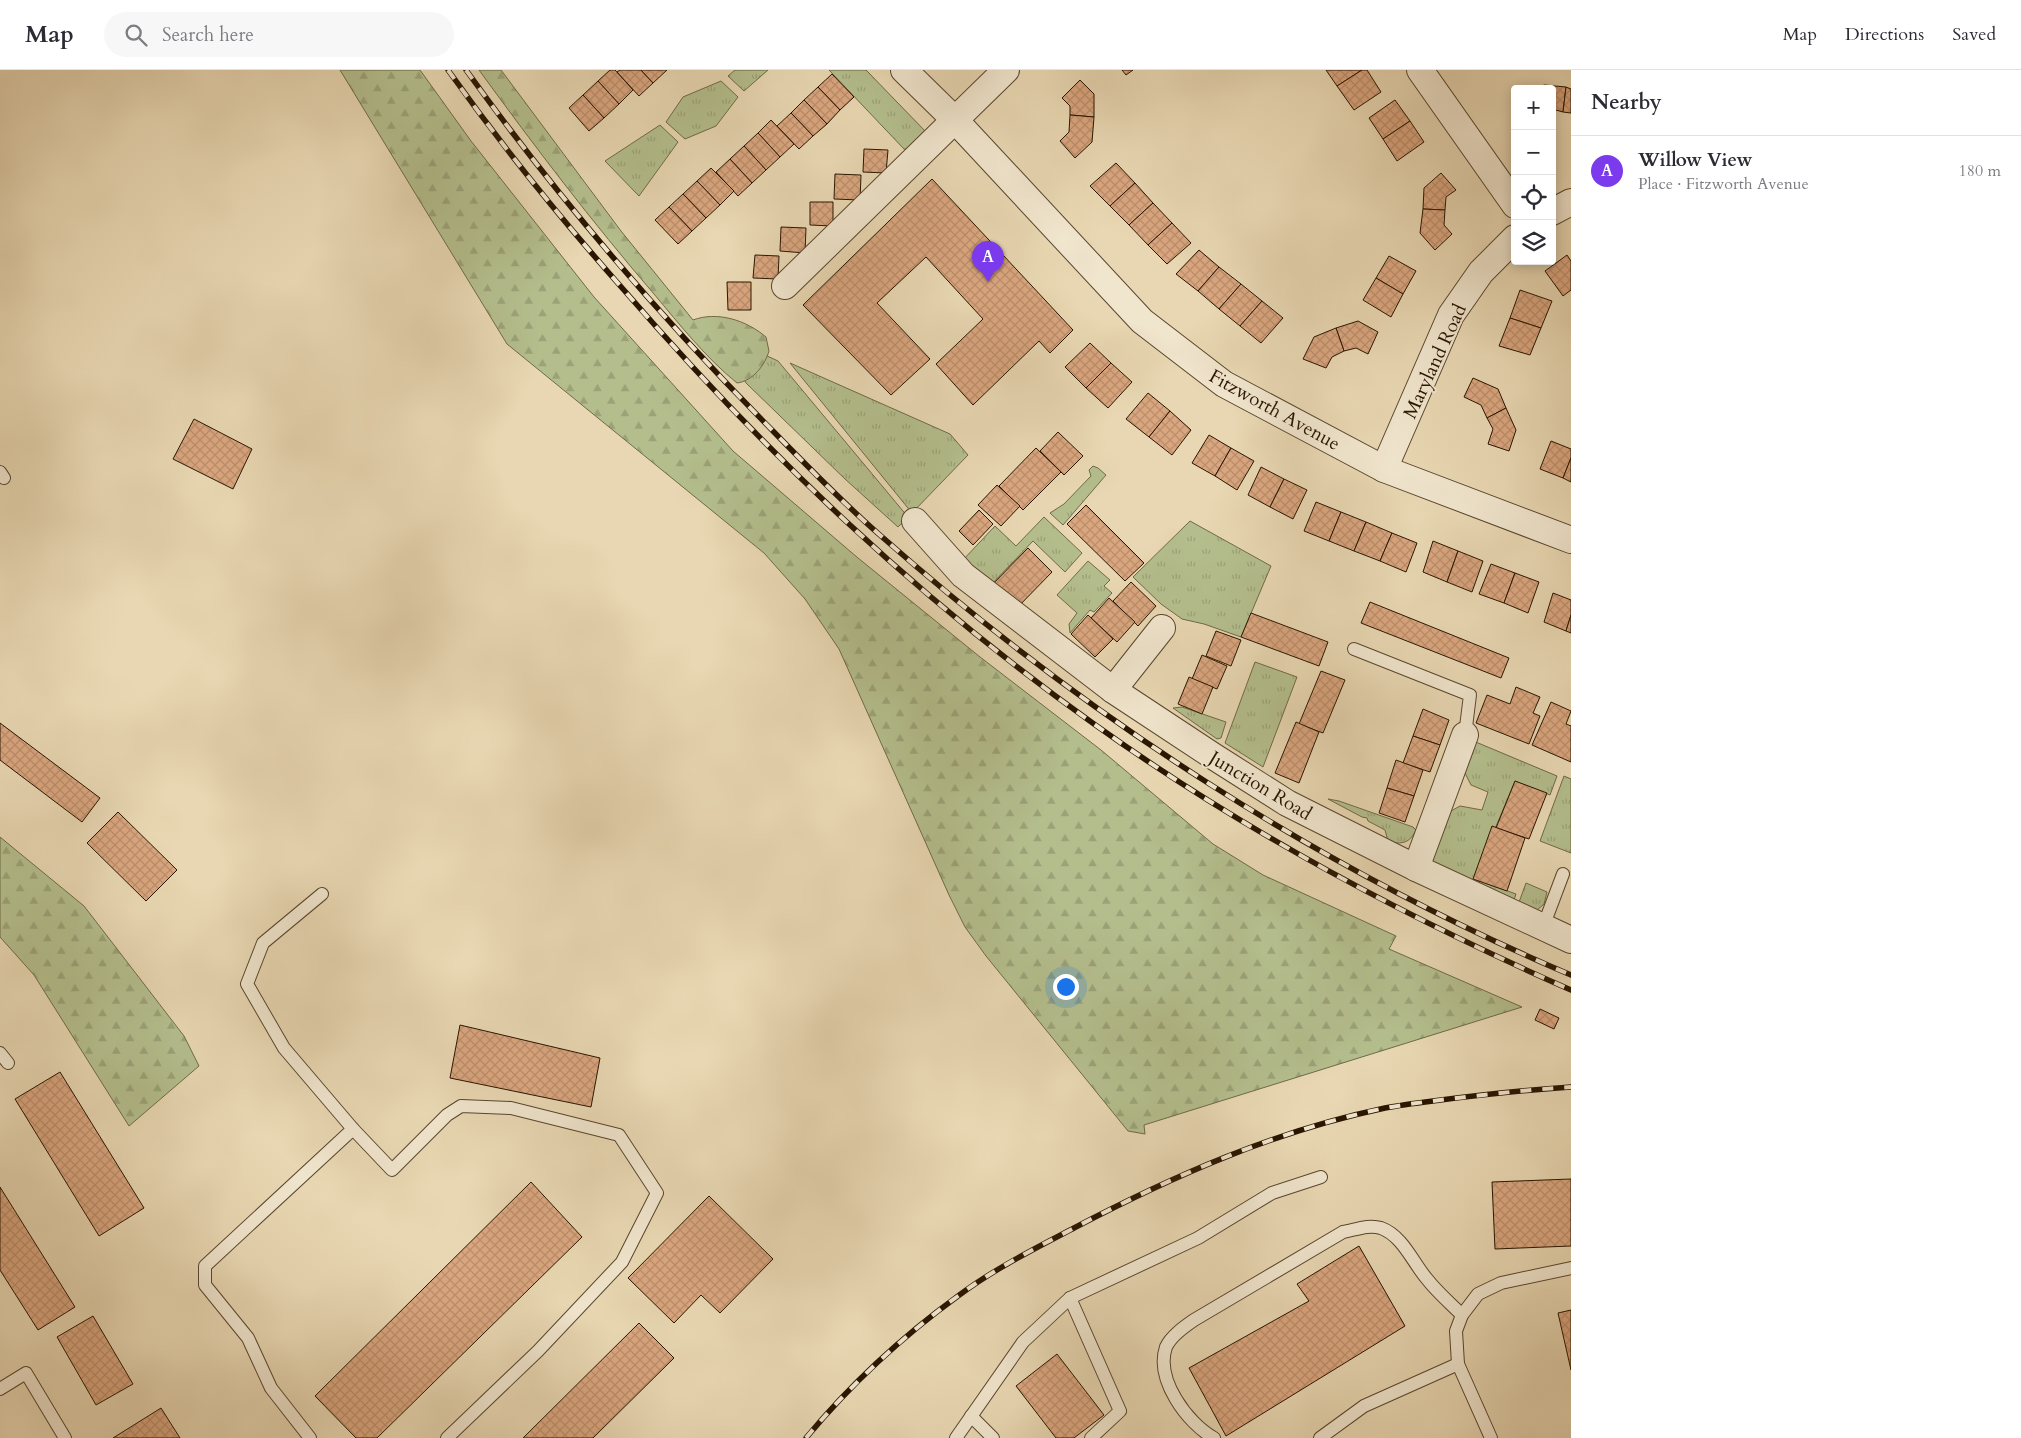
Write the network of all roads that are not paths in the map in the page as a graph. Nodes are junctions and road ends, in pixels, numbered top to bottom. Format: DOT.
graph roads {
  1 [pos="904,70"];
  2 [pos="1006,70"];
  3 [pos="1420,70"];
  4 [pos="954,119"];
  5 [pos="1511,199"];
  6 [pos="1571,202"];
  7 [pos="1556,210"];
  8 [pos="1511,242"];
  9 [pos="785,286"];
  10 [pos="1384,469"];
  11 [pos="915,521"];
  12 [pos="1571,540"];
  13 [pos="1162,628"];
  14 [pos="1354,648"];
  15 [pos="1113,690"];
  16 [pos="1465,735"];
  17 [pos="1416,868"];
  18 [pos="1563,874"];
  19 [pos="322,894"];
  20 [pos="1544,927"];
  21 [pos="1571,940"];
  22 [pos="0,1053"];
  23 [pos="8,1063"];
  24 [pos="353,1129"];
  25 [pos="1321,1177"];
  26 [pos="1571,1268"];
  27 [pos="1070,1298"];
  28 [pos="1462,1315"];
  29 [pos="1458,1364"];
  30 [pos="0,1389"];
  31 [pos="971,1416"];
  32 [pos="65,1438"];
  33 [pos="310,1438"];
  34 [pos="447,1438"];
  35 [pos="956,1438"];
  36 [pos="994,1438"];
  37 [pos="1092,1438"];
  38 [pos="1214,1438"];
  39 [pos="1320,1438"];
  40 [pos="1491,1438"];
  1 -- 4 [label="street, Fitzworth Avenue"];
  2 -- 4 [label="street"];
  3 -- 5 [label="street"];
  4 -- 9 [label="street"];
  4 -- 10 [label="street, Fitzworth Avenue"];
  6 -- 7 [label="street"];
  8 -- 10 [label="street, Maryland Road"];
  10 -- 12 [label="street, Fitzworth Avenue"];
  11 -- 15 [label="street, Junction Road"];
  13 -- 15 [label="street"];
  14 -- 16 [label="lane"];
  15 -- 17 [label="street, Junction Road"];
  16 -- 17 [label="street"];
  17 -- 20 [label="street, Junction Road"];
  18 -- 20 [label="lane"];
  19 -- 24 [label="lane"];
  20 -- 21 [label="street, Junction Road"];
  22 -- 23 [label="lane"];
  24 -- 33 [label="lane"];
  24 -- 34 [label="lane"];
  25 -- 27 [label="lane"];
  26 -- 28 [label="lane"];
  27 -- 31 [label="lane"];
  27 -- 37 [label="lane"];
  28 -- 29 [label="lane"];
  28 -- 38 [label="lane"];
  29 -- 39 [label="lane"];
  29 -- 40 [label="lane"];
  30 -- 32 [label="lane"];
  31 -- 35 [label="lane"];
  31 -- 36 [label="lane"];
}
